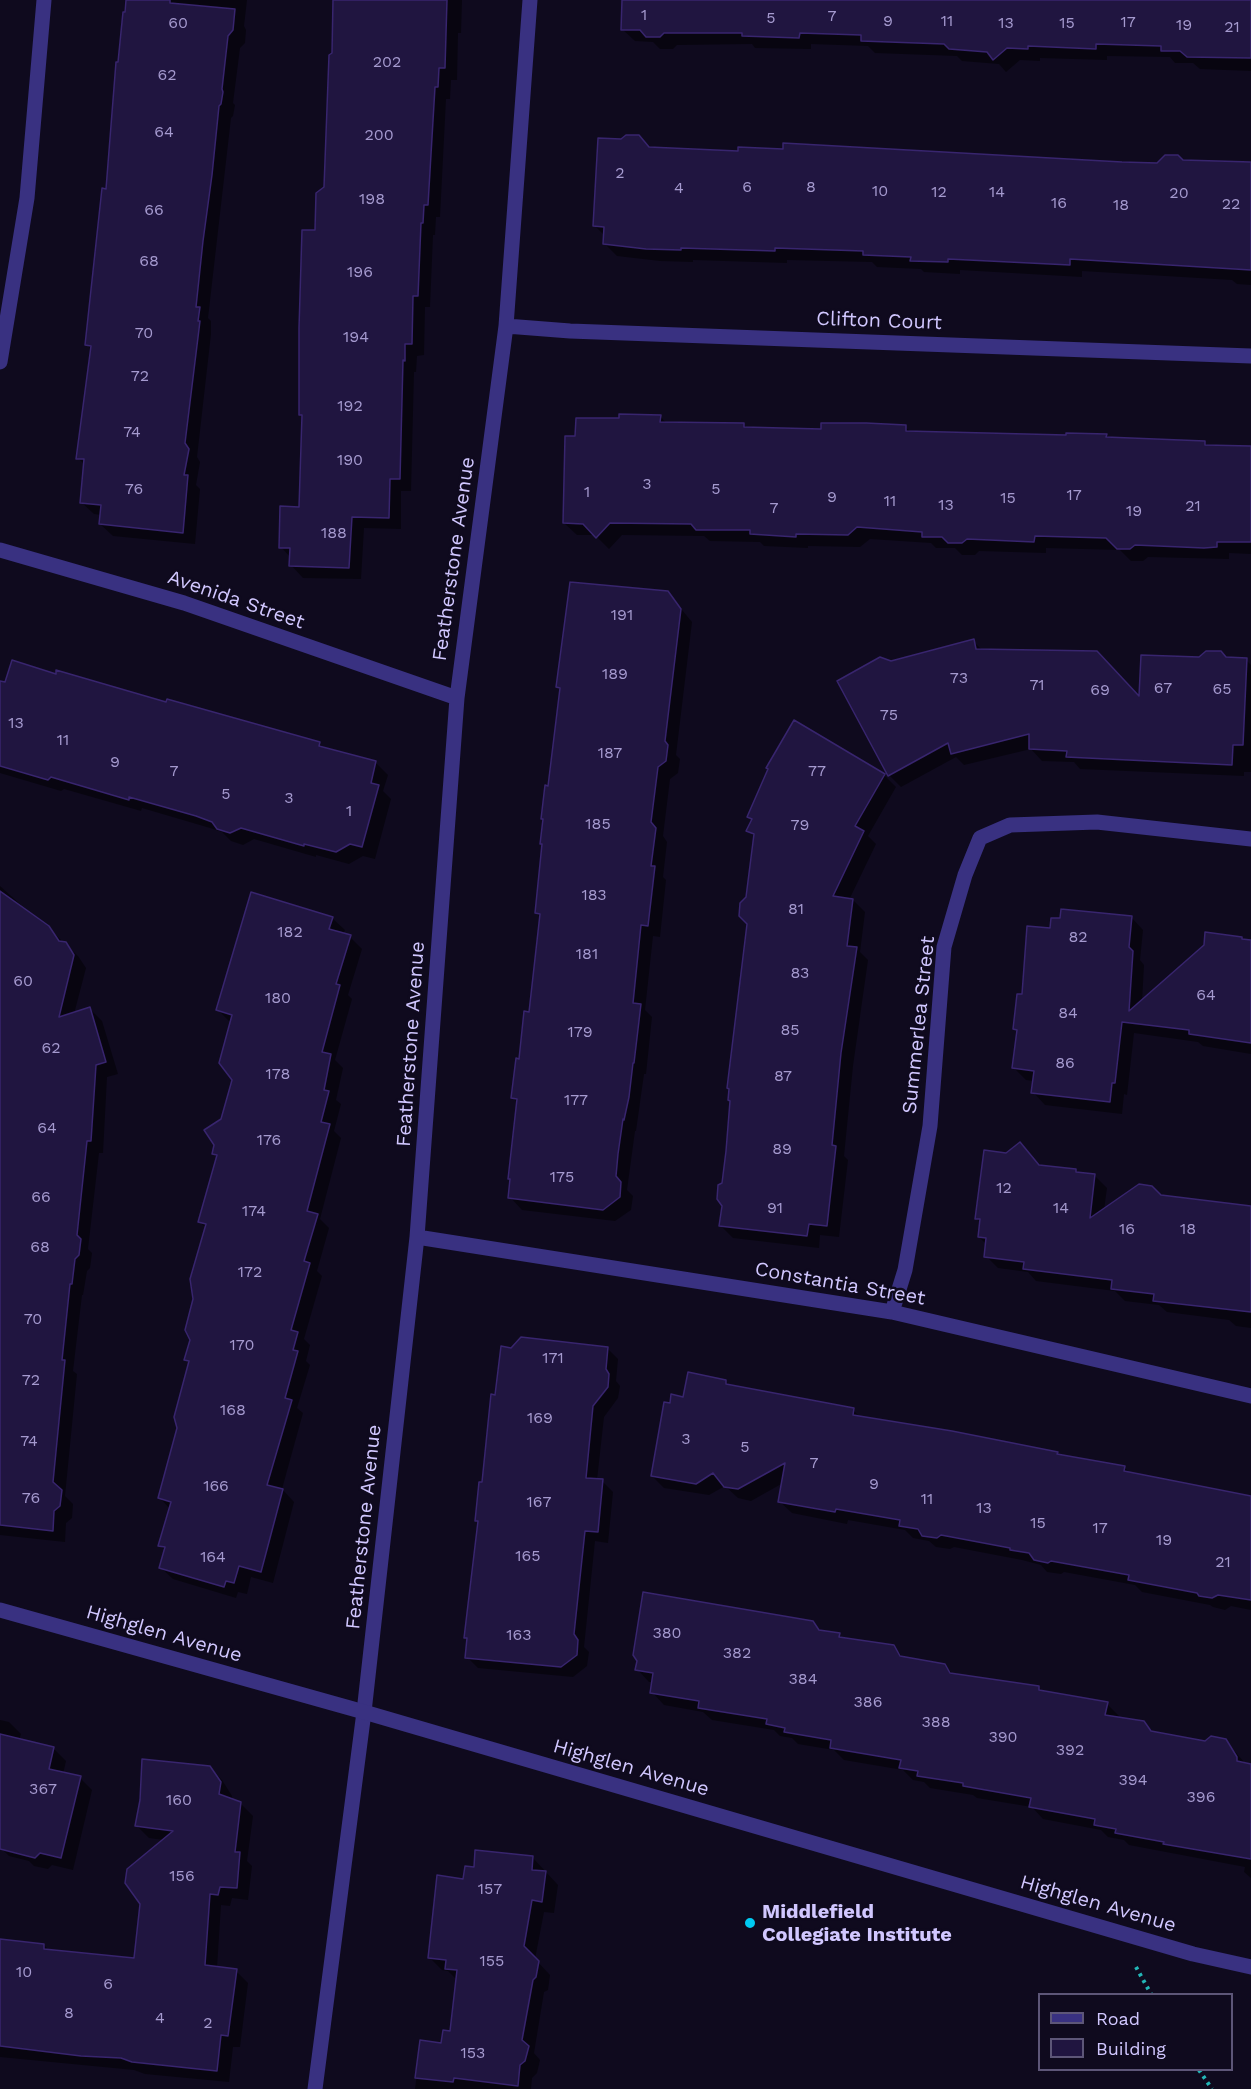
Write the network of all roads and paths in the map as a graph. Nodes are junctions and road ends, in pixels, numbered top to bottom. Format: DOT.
graph roads {
  1 [pos="44,0"];
  2 [pos="530,0"];
  3 [pos="506,326"];
  4 [pos="1251,356"];
  5 [pos="0,362"];
  6 [pos="0,550"];
  7 [pos="457,698"];
  8 [pos="1251,839"];
  9 [pos="417,1237"];
  10 [pos="892,1312"];
  11 [pos="1251,1396"];
  12 [pos="0,1610"];
  13 [pos="364,1712"];
  14 [pos="1251,1967"];
  15 [pos="1199,2071"];
  16 [pos="315,2089"];
  17 [pos="1212,2089"];
  1 -- 5 [label="street"];
  2 -- 3 [label="street, Featherstone Avenue"];
  3 -- 4 [label="street, Clifton Court"];
  3 -- 7 [label="street, Featherstone Avenue"];
  6 -- 7 [label="street, Avenida Street"];
  7 -- 9 [label="street, Featherstone Avenue"];
  8 -- 10 [label="street, Summerlea Street"];
  9 -- 10 [label="street, Constantia Street"];
  9 -- 13 [label="street, Featherstone Avenue"];
  10 -- 11 [label="street, Constantia Street"];
  12 -- 13 [label="street, Highglen Avenue"];
  13 -- 14 [label="street, Highglen Avenue"];
  13 -- 16 [label="street, Featherstone Avenue"];
  15 -- 17 [label="path"];
}
